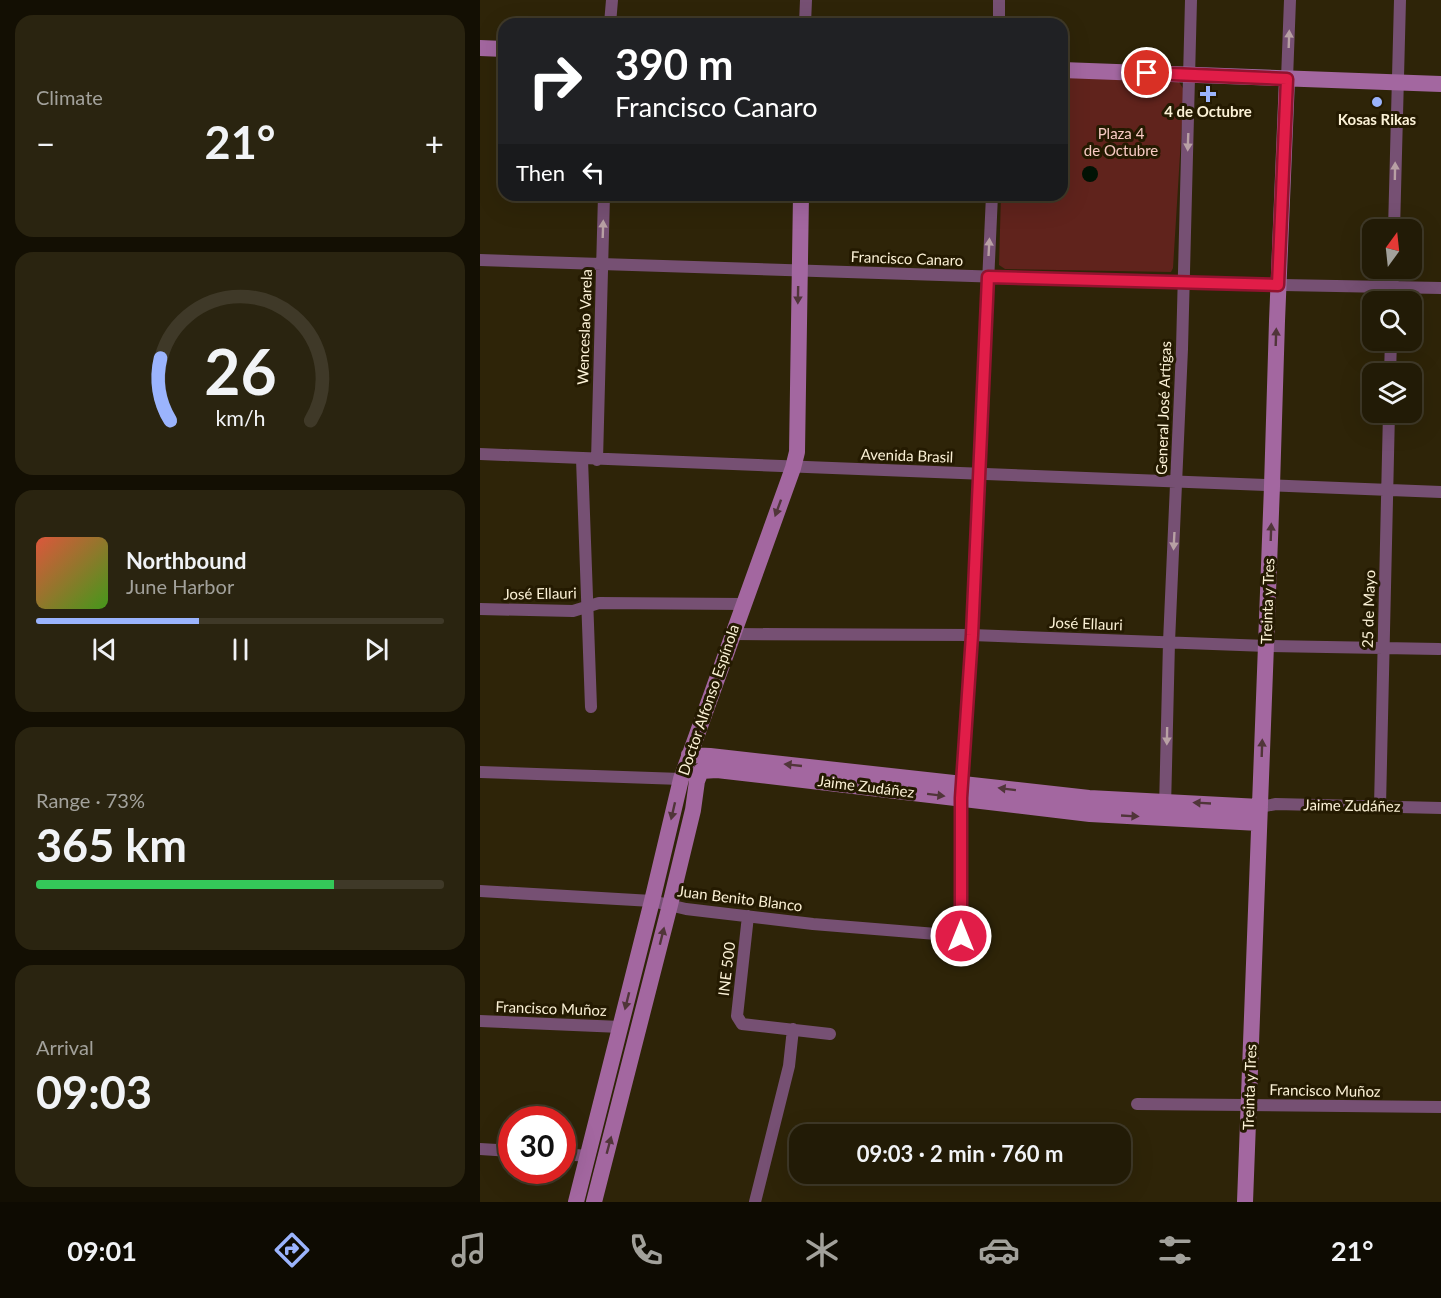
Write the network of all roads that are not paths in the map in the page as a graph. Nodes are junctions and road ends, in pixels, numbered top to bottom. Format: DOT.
graph roads {
  1 [pos="612,0"];
  2 [pos="806,0"];
  3 [pos="999,0"];
  4 [pos="1191,0"];
  5 [pos="1290,0"];
  6 [pos="1400,0"];
  7 [pos="610,18"];
  8 [pos="806,18"];
  9 [pos="999,18"];
  10 [pos="480,48"];
  11 [pos="498,49"];
  12 [pos="1068,70"];
  13 [pos="1190,74"];
  14 [pos="1287,79"];
  15 [pos="1398,83"];
  16 [pos="1441,84"];
  17 [pos="604,201"];
  18 [pos="801,201"];
  19 [pos="992,201"];
  20 [pos="1394,219"];
  21 [pos="480,260"];
  22 [pos="602,263"];
  23 [pos="798,271"];
  24 [pos="988,277"];
  25 [pos="1392,279"];
  26 [pos="1184,283"];
  27 [pos="1278,285"];
  28 [pos="1392,287"];
  29 [pos="1441,288"];
  30 [pos="1392,291"];
  31 [pos="1389,423"];
  32 [pos="480,454"];
  33 [pos="582,459"];
  34 [pos="597,460"];
  35 [pos="793,468"];
  36 [pos="978,473"];
  37 [pos="1177,483"];
  38 [pos="1272,486"];
  39 [pos="1388,490"];
  40 [pos="1441,492"];
  41 [pos="743,604"];
  42 [pos="587,607"];
  43 [pos="480,609"];
  44 [pos="732,634"];
  45 [pos="972,635"];
  46 [pos="1169,642"];
  47 [pos="1267,646"];
  48 [pos="1383,648"];
  49 [pos="1438,650"];
  50 [pos="591,708"];
  51 [pos="689,755"];
  52 [pos="480,772"];
  53 [pos="693,777"];
  54 [pos="963,791"];
  55 [pos="1380,806"];
  56 [pos="1441,808"];
  57 [pos="1165,809"];
  58 [pos="1260,815"];
  59 [pos="480,891"];
  60 [pos="652,901"];
  61 [pos="670,905"];
  62 [pos="748,916"];
  63 [pos="480,1022"];
  64 [pos="621,1027"];
  65 [pos="793,1029"];
  66 [pos="830,1034"];
  67 [pos="1137,1104"];
  68 [pos="1250,1105"];
  69 [pos="1441,1107"];
  70 [pos="480,1149"];
  71 [pos="498,1150"];
  72 [pos="576,1155"];
  73 [pos="588,1156"];
  74 [pos="576,1202"];
  75 [pos="594,1202"];
  76 [pos="755,1202"];
  77 [pos="1245,1202"];
  1 -- 7 [label="street"];
  2 -- 8 [label="street"];
  3 -- 9 [label="street"];
  4 -- 13 [label="street, General José Artigas"];
  14 -- 5 [label="street, Treinta y Tres, one-way"];
  6 -- 15 [label="street"];
  10 -- 11 [label="street"];
  12 -- 13 [label="street"];
  13 -- 14 [label="street"];
  13 -- 26 [label="street, General José Artigas, one-way"];
  14 -- 15 [label="street"];
  14 -- 27 [label="street, Treinta y Tres"];
  15 -- 16 [label="street"];
  20 -- 15 [label="street, one-way"];
  22 -- 17 [label="street, Wenceslao Varela, one-way"];
  18 -- 23 [label="street, Doctor Alfonso Espínola"];
  24 -- 19 [label="street, one-way"];
  21 -- 22 [label="street, Francisco Canaro"];
  22 -- 23 [label="street, Francisco Canaro"];
  22 -- 34 [label="street, Wenceslao Varela"];
  23 -- 24 [label="street, Francisco Canaro"];
  23 -- 35 [label="street, Doctor Alfonso Espínola, one-way"];
  24 -- 26 [label="street, Francisco Canaro"];
  24 -- 36 [label="street"];
  25 -- 28 [label="street"];
  26 -- 27 [label="street, Francisco Canaro"];
  26 -- 37 [label="street, General José Artigas"];
  27 -- 28 [label="street, Francisco Canaro"];
  38 -- 27 [label="street, Treinta y Tres, one-way"];
  28 -- 29 [label="street, Francisco Canaro"];
  28 -- 30 [label="street"];
  31 -- 39 [label="street, 25 de Mayo"];
  32 -- 33 [label="street, Avenida Brasil"];
  33 -- 34 [label="street, Avenida Brasil"];
  33 -- 42 [label="street"];
  34 -- 35 [label="street, Avenida Brasil"];
  35 -- 36 [label="street, Avenida Brasil"];
  35 -- 41 [label="street, Doctor Alfonso Espínola, one-way"];
  36 -- 37 [label="street, Avenida Brasil"];
  36 -- 45 [label="street"];
  37 -- 38 [label="street, Avenida Brasil"];
  37 -- 46 [label="street, General José Artigas, one-way"];
  38 -- 39 [label="street, Avenida Brasil"];
  47 -- 38 [label="street, Treinta y Tres, one-way"];
  39 -- 40 [label="street, Avenida Brasil"];
  39 -- 48 [label="street, 25 de Mayo"];
  41 -- 42 [label="street, José Ellauri"];
  41 -- 44 [label="street, Doctor Alfonso Espínola"];
  42 -- 43 [label="street, José Ellauri"];
  42 -- 50 [label="street"];
  44 -- 45 [label="street, José Ellauri"];
  44 -- 51 [label="street, Doctor Alfonso Espínola"];
  45 -- 46 [label="street, José Ellauri"];
  45 -- 54 [label="street"];
  46 -- 47 [label="street, José Ellauri"];
  46 -- 57 [label="street, General José Artigas, one-way"];
  47 -- 48 [label="street, José Ellauri"];
  58 -- 47 [label="street, Treinta y Tres, one-way"];
  48 -- 49 [label="street, José Ellauri"];
  48 -- 55 [label="street, 25 de Mayo"];
  51 -- 53 [label="street, Doctor Alfonso Espínola"];
  54 -- 51 [label="street, Jaime Zudáñez, one-way"];
  52 -- 53 [label="street, Jaime Zudáñez"];
  53 -- 54 [label="street, Jaime Zudáñez, one-way"];
  53 -- 60 [label="street, Doctor Alfonso Espínola, one-way"];
  53 -- 61 [label="street, Doctor Alfonso Espínola"];
  54 -- 57 [label="street, Jaime Zudáñez"];
  54 -- 62 [label="street, Juan Benito Blanco"];
  55 -- 56 [label="street, Jaime Zudáñez"];
  55 -- 58 [label="street, Jaime Zudáñez"];
  57 -- 58 [label="street, Jaime Zudáñez"];
  58 -- 68 [label="street, Treinta y Tres"];
  59 -- 60 [label="street, Juan Benito Blanco"];
  60 -- 61 [label="street, Juan Benito Blanco"];
  60 -- 64 [label="street, Doctor Alfonso Espínola, one-way"];
  61 -- 62 [label="street, Juan Benito Blanco"];
  75 -- 61 [label="street, Doctor Alfonso Espínola, one-way"];
  62 -- 65 [label="street, INE 500"];
  63 -- 64 [label="street, Francisco Muñoz"];
  64 -- 73 [label="street, Doctor Alfonso Espínola"];
  65 -- 66 [label="street"];
  65 -- 76 [label="street"];
  67 -- 68 [label="street, Francisco Muñoz"];
  68 -- 69 [label="street, Francisco Muñoz"];
  68 -- 77 [label="street, Treinta y Tres"];
  70 -- 71 [label="street"];
  72 -- 73 [label="street"];
  73 -- 74 [label="street, Doctor Alfonso Espínola"];
}
